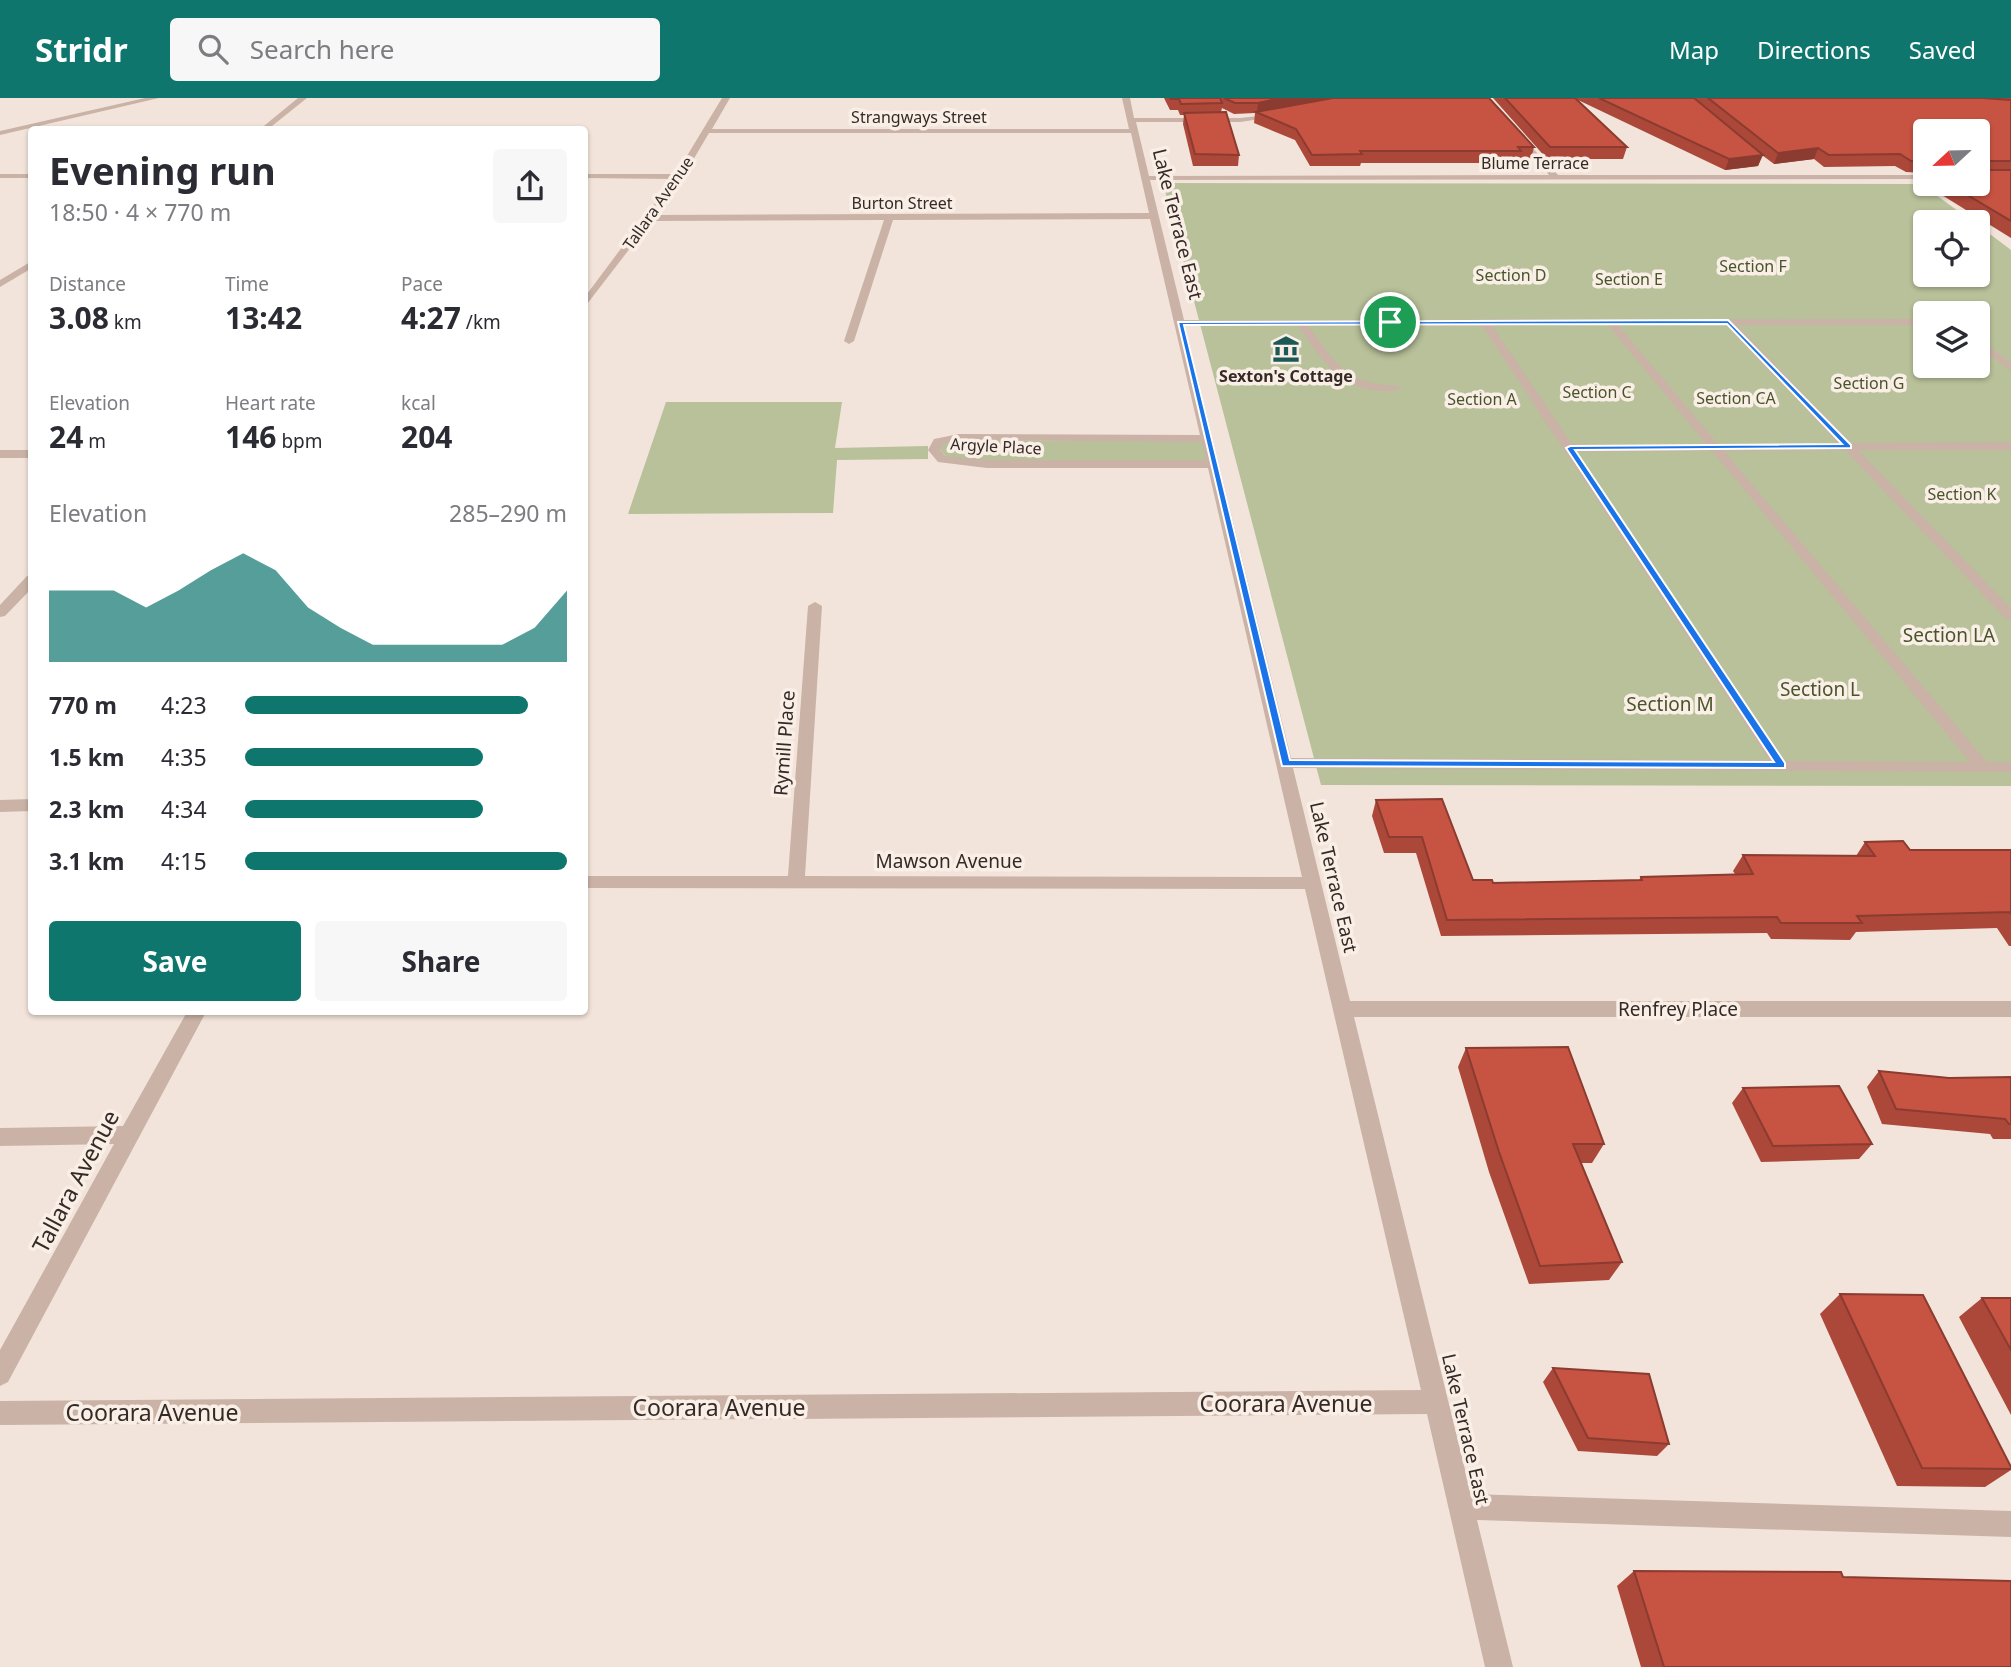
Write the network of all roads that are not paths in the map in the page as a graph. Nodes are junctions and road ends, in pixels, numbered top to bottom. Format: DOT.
graph roads {
  1 [pos="155,98"];
  2 [pos="303,98"];
  3 [pos="726,98"];
  4 [pos="1126,98"];
  5 [pos="1285,114"];
  6 [pos="31,126"];
  7 [pos="267,126"];
  8 [pos="1132,126"];
  9 [pos="28,127"];
  10 [pos="1511,127"];
  11 [pos="705,131"];
  12 [pos="0,133"];
  13 [pos="1771,168"];
  14 [pos="0,176"];
  15 [pos="28,176"];
  16 [pos="588,177"];
  17 [pos="679,177"];
  18 [pos="1555,177"];
  19 [pos="1782,177"];
  20 [pos="1913,177"];
  21 [pos="1146,178"];
  22 [pos="890,216"];
  23 [pos="1155,216"];
  24 [pos="649,218"];
  25 [pos="28,266"];
  26 [pos="0,284"];
  27 [pos="588,300"];
  28 [pos="1610,322"];
  29 [pos="1728,322"];
  30 [pos="1913,322"];
  31 [pos="1181,323"];
  32 [pos="1301,323"];
  33 [pos="1486,323"];
  34 [pos="849,341"];
  35 [pos="1990,351"];
  36 [pos="2011,368"];
  37 [pos="1395,387"];
  38 [pos="1208,439"];
  39 [pos="2011,446"];
  40 [pos="1715,447"];
  41 [pos="1848,447"];
  42 [pos="1570,448"];
  43 [pos="0,454"];
  44 [pos="28,454"];
  45 [pos="1214,464"];
  46 [pos="28,583"];
  47 [pos="815,606"];
  48 [pos="0,612"];
  49 [pos="2011,616"];
  50 [pos="1286,763"];
  51 [pos="1781,766"];
  52 [pos="1983,767"];
  53 [pos="2011,767"];
  54 [pos="28,805"];
  55 [pos="0,806"];
  56 [pos="588,882"];
  57 [pos="796,882"];
  58 [pos="1314,883"];
  59 [pos="1344,1009"];
  60 [pos="2011,1009"];
  61 [pos="194,1015"];
  62 [pos="129,1135"];
  63 [pos="0,1138"];
  64 [pos="0,1374"];
  65 [pos="1438,1402"];
  66 [pos="0,1413"];
  67 [pos="1462,1507"];
  68 [pos="2011,1524"];
  69 [pos="1499,1667"];
  1 -- 6 [label="street"];
  2 -- 7 [label="street"];
  3 -- 11 [label="street, Tallara Avenue"];
  4 -- 8 [label="street, Lake Terrace East"];
  5 -- 8 [label="street, Strangways Street"];
  8 -- 11 [label="street, Strangways Street"];
  8 -- 21 [label="street, Lake Terrace East"];
  9 -- 12 [label="street"];
  10 -- 18 [label="street"];
  11 -- 17 [label="street, Tallara Avenue"];
  13 -- 19 [label="street"];
  14 -- 15 [label="street"];
  16 -- 17 [label="street"];
  17 -- 24 [label="street, Tallara Avenue"];
  18 -- 19 [label="street, Blume Terrace"];
  18 -- 21 [label="street, Blume Terrace"];
  19 -- 20 [label="street, Blume Terrace"];
  21 -- 23 [label="street, Lake Terrace East"];
  22 -- 23 [label="street, Burton Street"];
  22 -- 24 [label="street, Burton Street"];
  22 -- 34 [label="street"];
  23 -- 31 [label="street, Lake Terrace East"];
  24 -- 27 [label="street, Tallara Avenue"];
  25 -- 26 [label="street"];
  28 -- 29 [label="street"];
  28 -- 33 [label="street"];
  28 -- 40 [label="street"];
  29 -- 30 [label="street"];
  29 -- 41 [label="street"];
  31 -- 32 [label="street"];
  31 -- 38 [label="street, Lake Terrace East"];
  32 -- 33 [label="street"];
  32 -- 37 [label="street"];
  33 -- 42 [label="street"];
  35 -- 36 [label="street"];
  38 -- 45 [label="street, Lake Terrace East"];
  38 -- 45 [label="street, Argyle Place"];
  39 -- 41 [label="street"];
  40 -- 41 [label="street"];
  40 -- 42 [label="street"];
  40 -- 52 [label="street"];
  41 -- 49 [label="street"];
  42 -- 51 [label="street"];
  43 -- 44 [label="street"];
  45 -- 50 [label="street, Lake Terrace East"];
  46 -- 48 [label="street"];
  47 -- 57 [label="street, Rymill Place"];
  50 -- 51 [label="street"];
  50 -- 58 [label="street, Lake Terrace East"];
  51 -- 52 [label="street"];
  52 -- 53 [label="street"];
  54 -- 55 [label="street"];
  56 -- 57 [label="street, Mawson Avenue"];
  57 -- 58 [label="street, Mawson Avenue"];
  58 -- 59 [label="street, Lake Terrace East"];
  59 -- 60 [label="street, Renfrey Place"];
  59 -- 65 [label="street, Lake Terrace East"];
  61 -- 62 [label="street, Tallara Avenue"];
  62 -- 63 [label="street"];
  62 -- 64 [label="street, Tallara Avenue"];
  65 -- 66 [label="street, Coorara Avenue"];
  65 -- 67 [label="street, Lake Terrace East"];
  67 -- 68 [label="street"];
  67 -- 69 [label="street, Lake Terrace East"];
}
